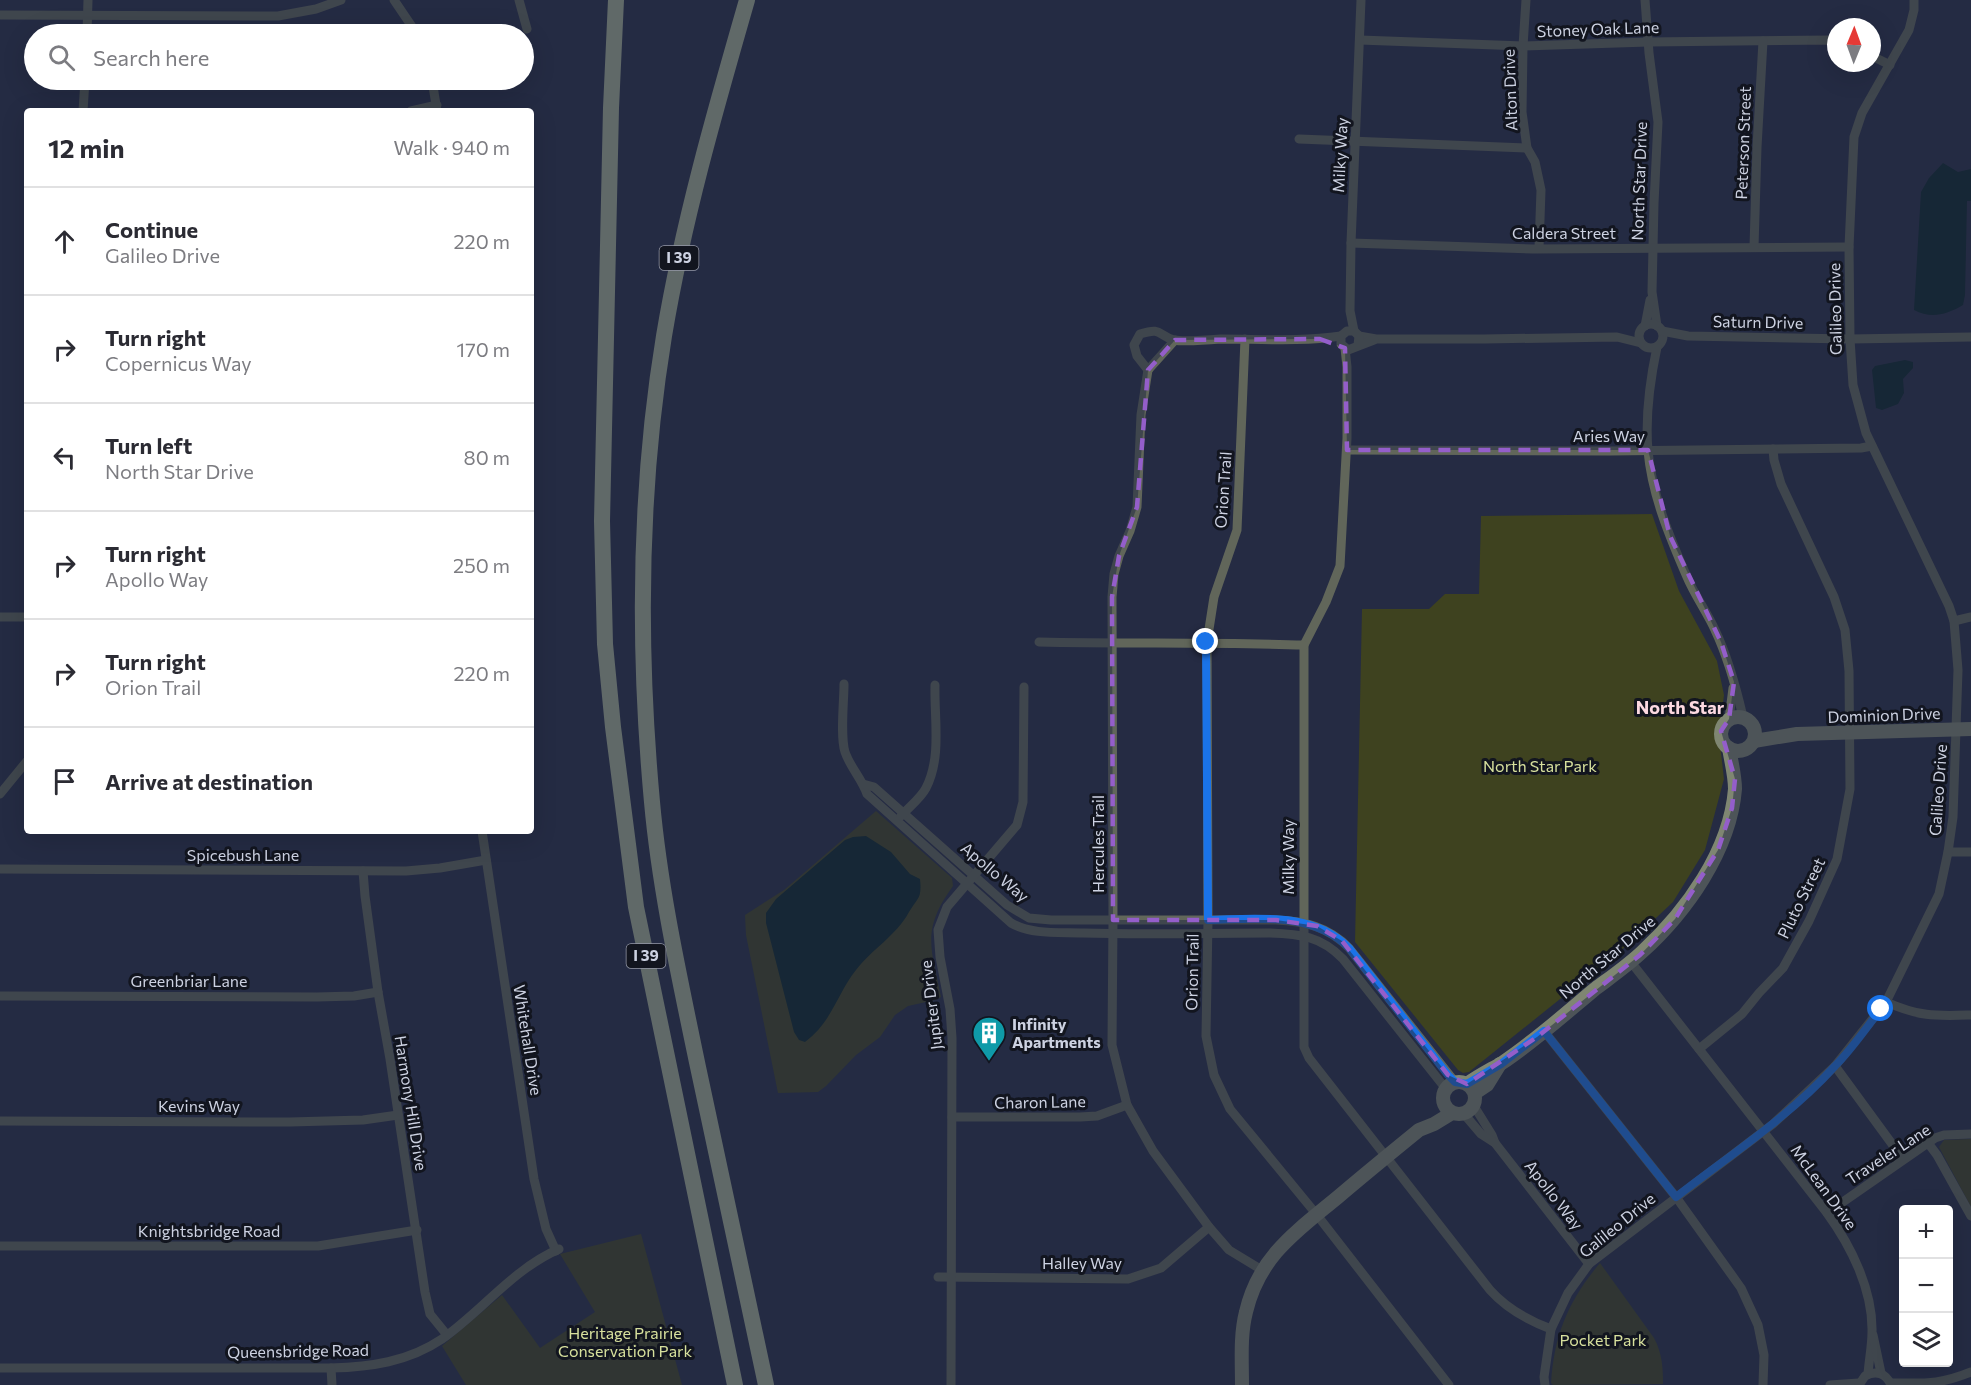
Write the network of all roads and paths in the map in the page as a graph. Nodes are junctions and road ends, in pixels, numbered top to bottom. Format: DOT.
graph roads {
  1 [pos="88,0"];
  2 [pos="340,0"];
  3 [pos="394,0"];
  4 [pos="519,0"];
  5 [pos="615,0"];
  6 [pos="747,0"];
  7 [pos="1361,0"];
  8 [pos="1526,0"];
  9 [pos="1645,0"];
  10 [pos="1914,0"];
  11 [pos="0,15"];
  12 [pos="88,16"];
  13 [pos="88,24"];
  14 [pos="410,24"];
  15 [pos="526,24"];
  16 [pos="1360,40"];
  17 [pos="1763,40"];
  18 [pos="1827,40"];
  19 [pos="1648,42"];
  20 [pos="1523,46"];
  21 [pos="1881,60"];
  22 [pos="1890,65"];
  23 [pos="84,90"];
  24 [pos="434,90"];
  25 [pos="83,108"];
  26 [pos="437,108"];
  27 [pos="1299,139"];
  28 [pos="1355,140"];
  29 [pos="1527,148"];
  30 [pos="1351,243"];
  31 [pos="1754,247"];
  32 [pos="1850,247"];
  33 [pos="1539,248"];
  34 [pos="1653,248"];
  35 [pos="1652,292"];
  36 [pos="1643,328"];
  37 [pos="1659,328"];
  38 [pos="1688,336"];
  39 [pos="1617,337"];
  40 [pos="1971,337"];
  41 [pos="1245,339"];
  42 [pos="1850,339"];
  43 [pos="1174,340"];
  44 [pos="1349,340"];
  45 [pos="1643,344"];
  46 [pos="1659,345"];
  47 [pos="1148,370"];
  48 [pos="1650,380"];
  49 [pos="1872,446"];
  50 [pos="1773,449"];
  51 [pos="1347,450"];
  52 [pos="1648,450"];
  53 [pos="1971,616"];
  54 [pos="0,617"];
  55 [pos="24,617"];
  56 [pos="1954,621"];
  57 [pos="1039,642"];
  58 [pos="1206,642"];
  59 [pos="1112,644"];
  60 [pos="1304,645"];
  61 [pos="1734,682"];
  62 [pos="844,684"];
  63 [pos="935,685"];
  64 [pos="1024,687"];
  65 [pos="1736,718"];
  66 [pos="1754,726"];
  67 [pos="1964,729"];
  68 [pos="1850,732"];
  69 [pos="1797,734"];
  70 [pos="1742,747"];
  71 [pos="24,764"];
  72 [pos="863,784"];
  73 [pos="0,794"];
  74 [pos="904,812"];
  75 [pos="897,820"];
  76 [pos="482,834"];
  77 [pos="1948,852"];
  78 [pos="1971,852"];
  79 [pos="486,860"];
  80 [pos="0,870"];
  81 [pos="363,871"];
  82 [pos="975,875"];
  83 [pos="966,884"];
  84 [pos="1113,920"];
  85 [pos="1208,920"];
  86 [pos="1304,923"];
  87 [pos="1208,932"];
  88 [pos="1113,934"];
  89 [pos="1304,936"];
  90 [pos="1631,962"];
  91 [pos="378,992"];
  92 [pos="0,996"];
  93 [pos="1886,1002"];
  94 [pos="1971,1015"];
  95 [pos="1544,1031"];
  96 [pos="1699,1049"];
  97 [pos="1835,1066"];
  98 [pos="1459,1098"];
  99 [pos="1127,1105"];
  100 [pos="398,1115"];
  101 [pos="952,1117"];
  102 [pos="0,1121"];
  103 [pos="1763,1131"];
  104 [pos="1971,1134"];
  105 [pos="1928,1143"];
  106 [pos="1386,1157"];
  107 [pos="1903,1159"];
  108 [pos="1676,1197"];
  109 [pos="1827,1213"];
  110 [pos="1317,1215"];
  111 [pos="1971,1216"];
  112 [pos="1209,1227"];
  113 [pos="417,1230"];
  114 [pos="0,1246"];
  115 [pos="558,1250"];
  116 [pos="1589,1264"];
  117 [pos="1262,1270"];
  118 [pos="938,1277"];
  119 [pos="952,1277"];
  120 [pos="1551,1329"];
  121 [pos="1872,1333"];
  122 [pos="447,1335"];
  123 [pos="0,1368"];
  124 [pos="331,1368"];
  125 [pos="1971,1372"];
  126 [pos="1881,1373"];
  127 [pos="1868,1374"];
  128 [pos="1859,1384"];
  129 [pos="1891,1384"];
  130 [pos="1944,1384"];
  131 [pos="332,1385"];
  132 [pos="735,1385"];
  133 [pos="766,1385"];
  134 [pos="951,1385"];
  135 [pos="1242,1385"];
  136 [pos="1449,1385"];
  137 [pos="1545,1385"];
  138 [pos="1763,1385"];
  139 [pos="1830,1385"];
  1 -- 12 [label="street"];
  2 -- 12 [label="street"];
  3 -- 14 [label="street"];
  4 -- 15 [label="street"];
  5 -- 132 [label="highway, I 39"];
  6 -- 133 [label="highway, I 39"];
  7 -- 16 [label="street, Milky Way"];
  8 -- 20 [label="street, Alton Drive"];
  9 -- 19 [label="street, North Star Drive"];
  10 -- 22 [label="street, Galileo Drive"];
  11 -- 12 [label="street"];
  12 -- 13 [label="street"];
  16 -- 20 [label="street, Stoney Oak Lane"];
  16 -- 28 [label="street, Milky Way"];
  17 -- 18 [label="street, Stoney Oak Lane"];
  17 -- 19 [label="street, Stoney Oak Lane"];
  17 -- 31 [label="street, Peterson Street"];
  19 -- 20 [label="street, Stoney Oak Lane"];
  19 -- 34 [label="street, North Star Drive"];
  20 -- 29 [label="street, Alton Drive"];
  21 -- 22 [label="street"];
  22 -- 32 [label="street, Galileo Drive"];
  23 -- 25 [label="street"];
  24 -- 26 [label="street"];
  27 -- 28 [label="street"];
  28 -- 29 [label="street"];
  28 -- 30 [label="street, Milky Way"];
  29 -- 33 [label="street, Alton Drive"];
  30 -- 33 [label="street, Caldera Street"];
  30 -- 44 [label="street, Milky Way"];
  31 -- 32 [label="street, Caldera Street"];
  31 -- 34 [label="street, Caldera Street"];
  32 -- 42 [label="street, Galileo Drive"];
  33 -- 34 [label="street, Caldera Street"];
  34 -- 35 [label="street, North Star Drive"];
  35 -- 36 [label="street, North Star Drive"];
  35 -- 37 [label="street, North Star Drive"];
  36 -- 37 [label="street"];
  36 -- 39 [label="street"];
  36 -- 45 [label="street"];
  37 -- 38 [label="street, Saturn Drive"];
  37 -- 46 [label="street"];
  38 -- 42 [label="street, Saturn Drive"];
  38 -- 46 [label="street, Saturn Drive"];
  39 -- 44 [label="street"];
  39 -- 45 [label="street"];
  40 -- 42 [label="street, Saturn Drive"];
  41 -- 43 [label="street"];
  41 -- 44 [label="street"];
  41 -- 58 [label="street, Orion Trail"];
  42 -- 49 [label="street, Galileo Drive"];
  43 -- 47 [label="street"];
  43 -- 47 [label="street"];
  44 -- 51 [label="street, Milky Way"];
  45 -- 46 [label="street"];
  45 -- 48 [label="street"];
  46 -- 48 [label="street"];
  47 -- 59 [label="street, Hercules Trail"];
  48 -- 52 [label="street"];
  49 -- 50 [label="street, Aries Way"];
  49 -- 56 [label="street, Galileo Drive"];
  50 -- 52 [label="street, Aries Way"];
  50 -- 68 [label="street, Pluto Street"];
  51 -- 52 [label="street, Aries Way"];
  51 -- 60 [label="street, Milky Way"];
  52 -- 61 [label="street"];
  53 -- 56 [label="street"];
  54 -- 55 [label="street"];
  56 -- 67 [label="street, Galileo Drive"];
  57 -- 59 [label="street"];
  58 -- 59 [label="street"];
  58 -- 60 [label="street"];
  58 -- 85 [label="street, Orion Trail"];
  59 -- 84 [label="street, Hercules Trail"];
  60 -- 86 [label="street, Milky Way"];
  61 -- 65 [label="street"];
  61 -- 65 [label="street"];
  62 -- 72 [label="street, Apollo Way"];
  63 -- 74 [label="street"];
  64 -- 82 [label="street, Jupiter Drive"];
  65 -- 66 [label="street"];
  65 -- 70 [label="street"];
  66 -- 69 [label="street, Dominion Drive"];
  66 -- 70 [label="street"];
  67 -- 68 [label="street, Dominion Drive"];
  67 -- 77 [label="street, Galileo Drive"];
  68 -- 69 [label="street, Dominion Drive"];
  68 -- 96 [label="street, Pluto Street"];
  69 -- 70 [label="street, Dominion Drive"];
  70 -- 90 [label="street, North Star Drive"];
  71 -- 73 [label="street"];
  72 -- 74 [label="street, Apollo Way"];
  72 -- 75 [label="street, Apollo Way"];
  74 -- 75 [label="street"];
  74 -- 82 [label="street, Apollo Way"];
  75 -- 83 [label="street, Apollo Way"];
  76 -- 79 [label="street, Whitehall Drive"];
  77 -- 78 [label="street"];
  77 -- 93 [label="street, Galileo Drive"];
  79 -- 81 [label="street, Spicebush Lane"];
  79 -- 115 [label="street, Whitehall Drive"];
  80 -- 81 [label="street, Spicebush Lane"];
  81 -- 91 [label="street, Harmony Hill Drive"];
  82 -- 83 [label="street, Jupiter Drive"];
  82 -- 84 [label="street, Apollo Way"];
  83 -- 88 [label="street, Apollo Way"];
  83 -- 101 [label="street, Jupiter Drive"];
  84 -- 85 [label="street, Apollo Way"];
  84 -- 88 [label="street, Hercules Trail"];
  85 -- 86 [label="street, Apollo Way"];
  85 -- 87 [label="street, Orion Trail"];
  86 -- 89 [label="street, Milky Way"];
  86 -- 98 [label="street, Apollo Way"];
  87 -- 88 [label="street, Apollo Way"];
  87 -- 89 [label="street, Apollo Way"];
  87 -- 110 [label="street, Orion Trail"];
  88 -- 99 [label="street, Hercules Trail"];
  89 -- 98 [label="street, Apollo Way"];
  89 -- 106 [label="street, Milky Way"];
  90 -- 95 [label="street, North Star Drive"];
  90 -- 96 [label="street, McLean Drive"];
  91 -- 92 [label="street, Greenbriar Lane"];
  91 -- 100 [label="street, Harmony Hill Drive"];
  93 -- 94 [label="street"];
  93 -- 97 [label="street, Galileo Drive"];
  95 -- 98 [label="street, North Star Drive"];
  95 -- 108 [label="street"];
  96 -- 103 [label="street, McLean Drive"];
  97 -- 103 [label="street, Galileo Drive"];
  97 -- 107 [label="street"];
  98 -- 106 [label="street, North Star Drive"];
  98 -- 116 [label="street, Apollo Way"];
  99 -- 101 [label="street, Charon Lane"];
  99 -- 112 [label="street, Hercules Trail"];
  100 -- 102 [label="street, Kevins Way"];
  100 -- 113 [label="street, Harmony Hill Drive"];
  101 -- 119 [label="street, Jupiter Drive"];
  103 -- 108 [label="street, Galileo Drive"];
  103 -- 109 [label="street, McLean Drive"];
  104 -- 105 [label="street, Traveler Lane"];
  105 -- 107 [label="street, Traveler Lane"];
  105 -- 111 [label="street"];
  106 -- 110 [label="street, North Star Drive"];
  106 -- 120 [label="street, Milky Way"];
  107 -- 109 [label="street, Traveler Lane"];
  108 -- 116 [label="street, Galileo Drive"];
  108 -- 138 [label="street"];
  109 -- 121 [label="street, McLean Drive"];
  110 -- 117 [label="street, North Star Drive"];
  110 -- 136 [label="street, Orion Trail"];
  112 -- 117 [label="street, Hercules Trail"];
  112 -- 119 [label="street, Halley Way"];
  113 -- 114 [label="street, Knightsbridge Road"];
  113 -- 122 [label="street, Harmony Hill Drive"];
  115 -- 122 [label="street, Queensbridge Road"];
  116 -- 120 [label="street, Galileo Drive"];
  117 -- 135 [label="street, North Star Drive"];
  118 -- 119 [label="street, Halley Way"];
  119 -- 134 [label="street, Jupiter Drive"];
  120 -- 137 [label="street, Galileo Drive"];
  121 -- 126 [label="street, McLean Drive"];
  121 -- 127 [label="street, McLean Drive"];
  122 -- 124 [label="street, Queensbridge Road"];
  123 -- 124 [label="street, Queensbridge Road"];
  124 -- 131 [label="street"];
  125 -- 130 [label="street"];
  126 -- 127 [label="street"];
  126 -- 129 [label="street"];
  127 -- 128 [label="street"];
  128 -- 139 [label="street"];
  129 -- 130 [label="street"];
}
